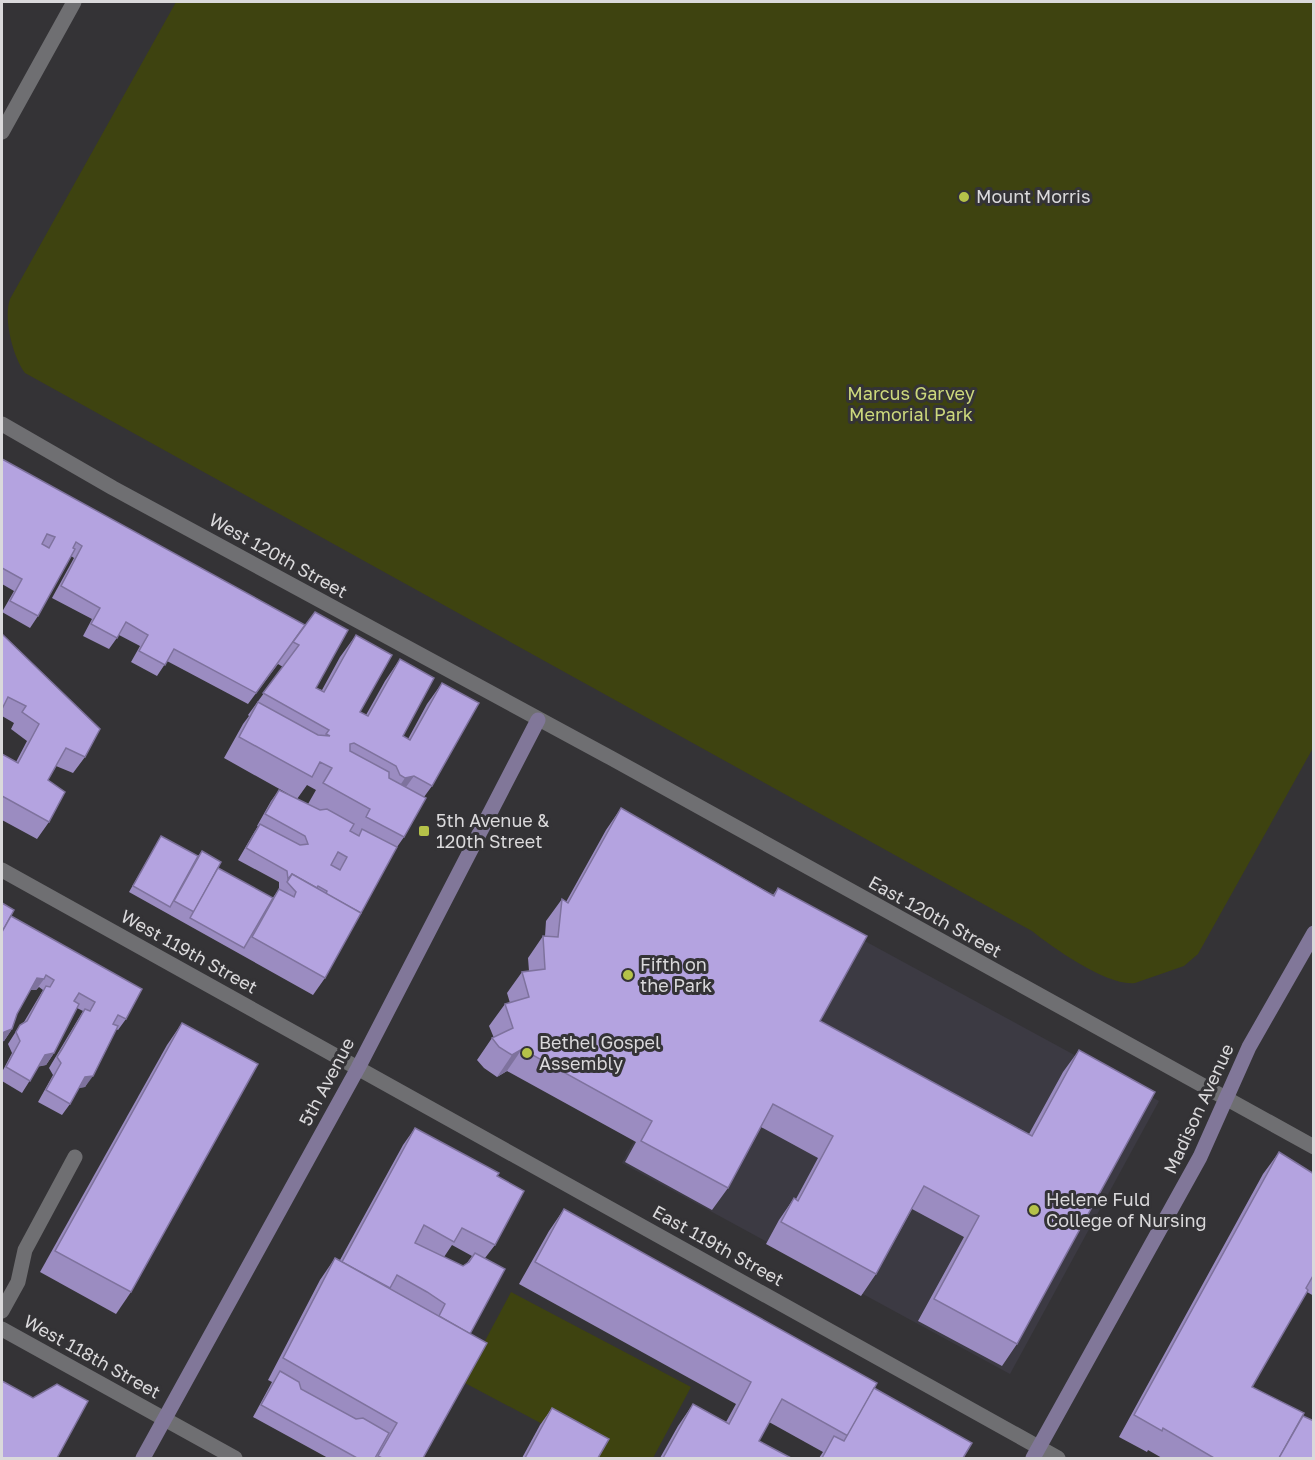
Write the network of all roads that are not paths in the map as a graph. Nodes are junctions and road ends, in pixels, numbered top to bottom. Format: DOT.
graph roads {
  1 [pos="74,2"];
  2 [pos="2,132"];
  3 [pos="2,424"];
  4 [pos="538,720"];
  5 [pos="2,870"];
  6 [pos="1314,933"];
  7 [pos="358,1068"];
  8 [pos="1228,1099"];
  9 [pos="1314,1147"];
  10 [pos="75,1157"];
  11 [pos="2,1311"];
  12 [pos="2,1329"];
  13 [pos="164,1420"];
  14 [pos="1036,1453"];
  15 [pos="143,1458"];
  16 [pos="235,1458"];
  17 [pos="1058,1458"];
  1 -- 2 [label="street"];
  3 -- 4 [label="street, West 120th Street"];
  4 -- 7 [label="main road, 5th Avenue"];
  4 -- 8 [label="street, East 120th Street"];
  5 -- 7 [label="street, West 119th Street"];
  6 -- 8 [label="main road, Madison Avenue"];
  7 -- 13 [label="main road, 5th Avenue"];
  7 -- 14 [label="street, East 119th Street"];
  8 -- 9 [label="street, East 120th Street"];
  8 -- 14 [label="main road, Madison Avenue"];
  10 -- 11 [label="street"];
  12 -- 13 [label="street, West 118th Street"];
  13 -- 15 [label="main road, 5th Avenue"];
  13 -- 16 [label="street, West 118th Street"];
  14 -- 17 [label="street, East 119th Street"];
}
